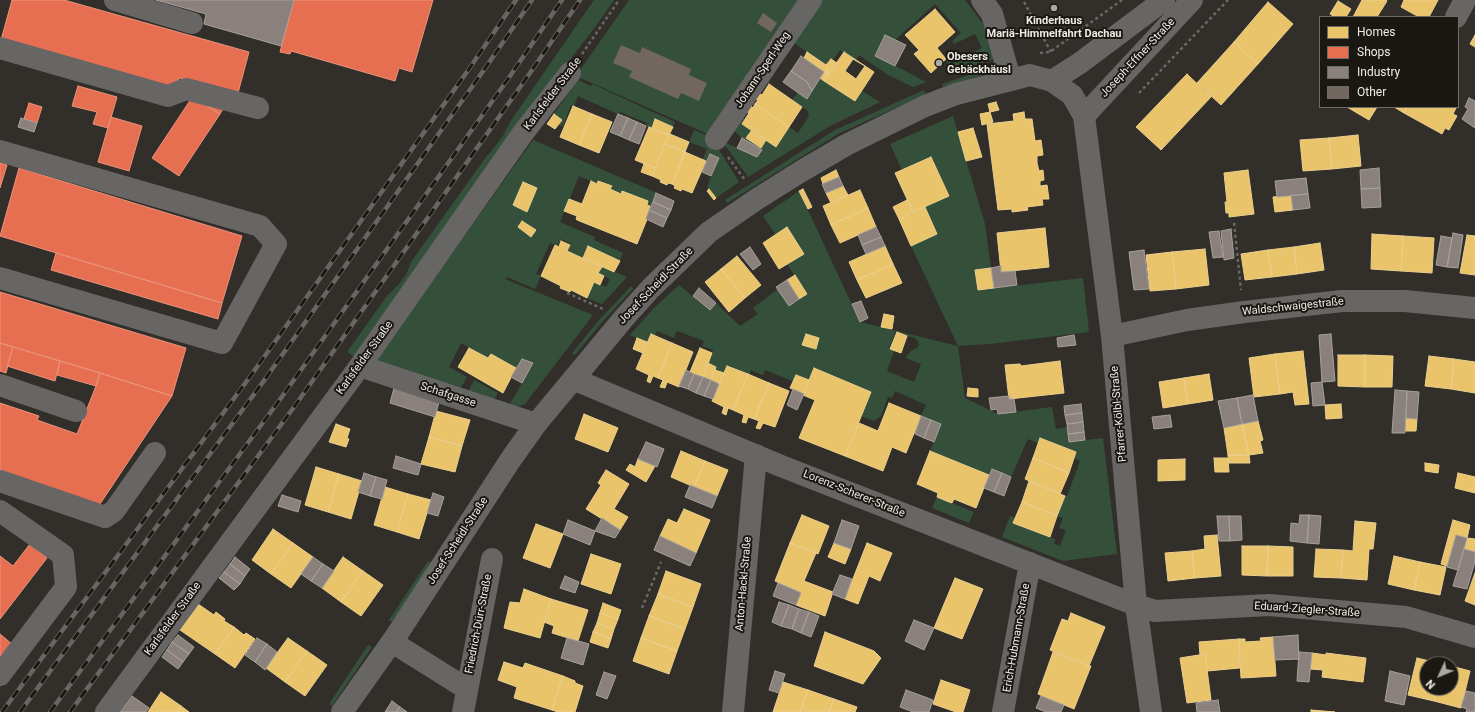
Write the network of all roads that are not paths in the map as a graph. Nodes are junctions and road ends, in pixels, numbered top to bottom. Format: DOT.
graph roads {
  1 [pos="115,0"];
  2 [pos="811,0"];
  3 [pos="982,0"];
  4 [pos="1164,0"];
  5 [pos="1192,0"];
  6 [pos="1465,0"];
  7 [pos="1457,16"];
  8 [pos="192,23"];
  9 [pos="0,48"];
  10 [pos="1008,69"];
  11 [pos="570,73"];
  12 [pos="1052,81"];
  13 [pos="258,108"];
  14 [pos="1084,116"];
  15 [pos="716,139"];
  16 [pos="0,151"];
  17 [pos="7,280"];
  18 [pos="1475,308"];
  19 [pos="1112,336"];
  20 [pos="360,366"];
  21 [pos="574,379"];
  22 [pos="0,386"];
  23 [pos="76,411"];
  24 [pos="536,424"];
  25 [pos="155,453"];
  26 [pos="756,456"];
  27 [pos="0,481"];
  28 [pos="0,511"];
  29 [pos="492,559"];
  30 [pos="1030,563"];
  31 [pos="1136,605"];
  32 [pos="1475,637"];
  33 [pos="392,642"];
  34 [pos="0,675"];
  35 [pos="467,688"];
  36 [pos="106,712"];
  37 [pos="342,712"];
  38 [pos="463,712"];
  39 [pos="733,712"];
  40 [pos="1004,712"];
  41 [pos="1151,712"];
  1 -- 8 [label="street"];
  2 -- 15 [label="street, Johann-Sperl-Weg"];
  3 -- 10 [label="street"];
  4 -- 12 [label="street, Joseph-Effner-Straße"];
  5 -- 14 [label="street, Joseph-Effner-Straße"];
  6 -- 7 [label="street"];
  9 -- 13 [label="street"];
  10 -- 12 [label="street, Josef-Scheidl-Straße"];
  10 -- 21 [label="street, Josef-Scheidl-Straße"];
  11 -- 20 [label="street, Karlsfelder Straße"];
  12 -- 14 [label="street, Josef-Scheidl-Straße"];
  14 -- 19 [label="street, Pfarrer-Kölbl-Straße"];
  16 -- 17 [label="street"];
  18 -- 19 [label="street, Waldschwaigestraße"];
  19 -- 31 [label="street, Pfarrer-Kölbl-Straße"];
  20 -- 24 [label="street, Schafgasse"];
  20 -- 36 [label="street, Karlsfelder Straße"];
  21 -- 24 [label="street, Josef-Scheidl-Straße"];
  21 -- 26 [label="street, Lorenz-Scherer-Straße"];
  22 -- 23 [label="street"];
  24 -- 33 [label="street, Josef-Scheidl-Straße"];
  25 -- 27 [label="street"];
  26 -- 30 [label="street, Lorenz-Scherer-Straße"];
  26 -- 39 [label="street, Anton-Hackl-Straße"];
  28 -- 34 [label="street"];
  29 -- 35 [label="street, Friedrich-Dürr-Straße"];
  30 -- 31 [label="street, Lorenz-Scherer-Straße"];
  30 -- 40 [label="street, Erich-Hubmann-Straße"];
  31 -- 32 [label="street, Eduard-Ziegler-Straße"];
  31 -- 41 [label="street, Pfarrer-Kölbl-Straße"];
  33 -- 35 [label="street, Friedrich-Dürr-Straße"];
  33 -- 37 [label="street, Josef-Scheidl-Straße"];
  35 -- 38 [label="street, Friedrich-Dürr-Straße"];
}
